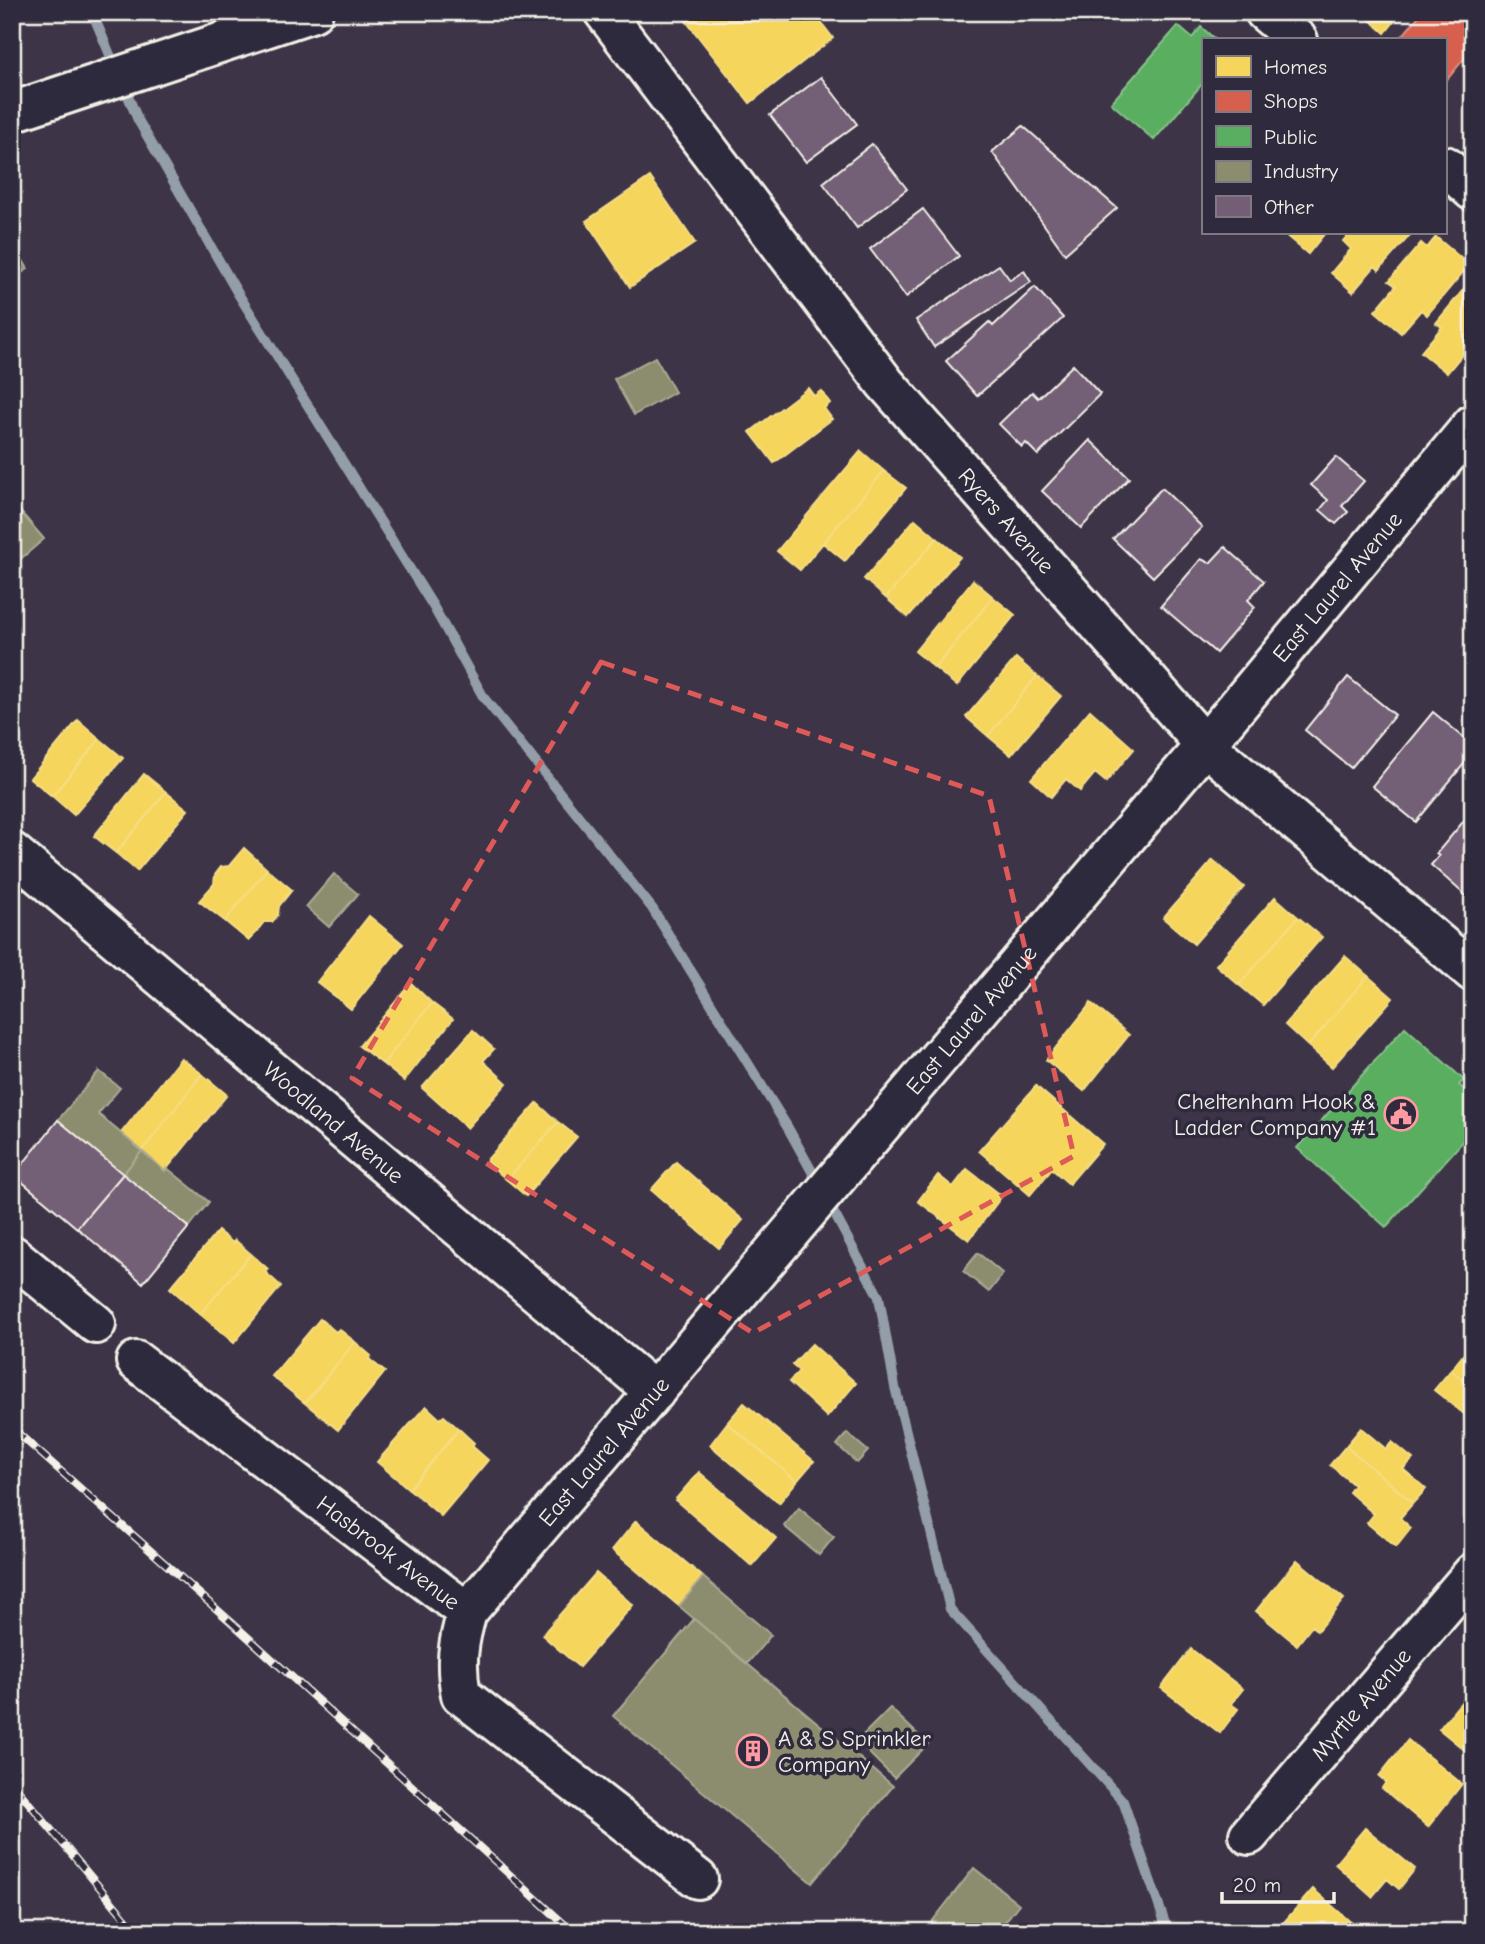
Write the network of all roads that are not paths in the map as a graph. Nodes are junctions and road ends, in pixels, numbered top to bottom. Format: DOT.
graph roads {
  1 [pos="313,12"];
  2 [pos="604,12"];
  3 [pos="1265,12"];
  4 [pos="1296,38"];
  5 [pos="12,112"];
  6 [pos="1446,167"];
  7 [pos="1473,191"];
  8 [pos="1473,424"];
  9 [pos="1205,745"];
  10 [pos="12,852"];
  11 [pos="1473,972"];
  12 [pos="12,1255"];
  13 [pos="96,1324"];
  14 [pos="136,1360"];
  15 [pos="655,1392"];
  16 [pos="1473,1573"];
  17 [pos="467,1612"];
  18 [pos="1249,1835"];
  19 [pos="698,1879"];
  1 -- 5 [label="street"];
  2 -- 9 [label="street, Ryers Avenue"];
  3 -- 4 [label="street"];
  6 -- 7 [label="street"];
  8 -- 9 [label="street, East Laurel Avenue"];
  9 -- 11 [label="street, Ryers Avenue"];
  9 -- 15 [label="street, East Laurel Avenue"];
  10 -- 15 [label="street, Woodland Avenue"];
  12 -- 13 [label="street"];
  14 -- 17 [label="street, Hasbrook Avenue"];
  15 -- 17 [label="street, East Laurel Avenue"];
  16 -- 18 [label="street, Myrtle Avenue"];
  17 -- 19 [label="street, Hasbrook Avenue"];
}
